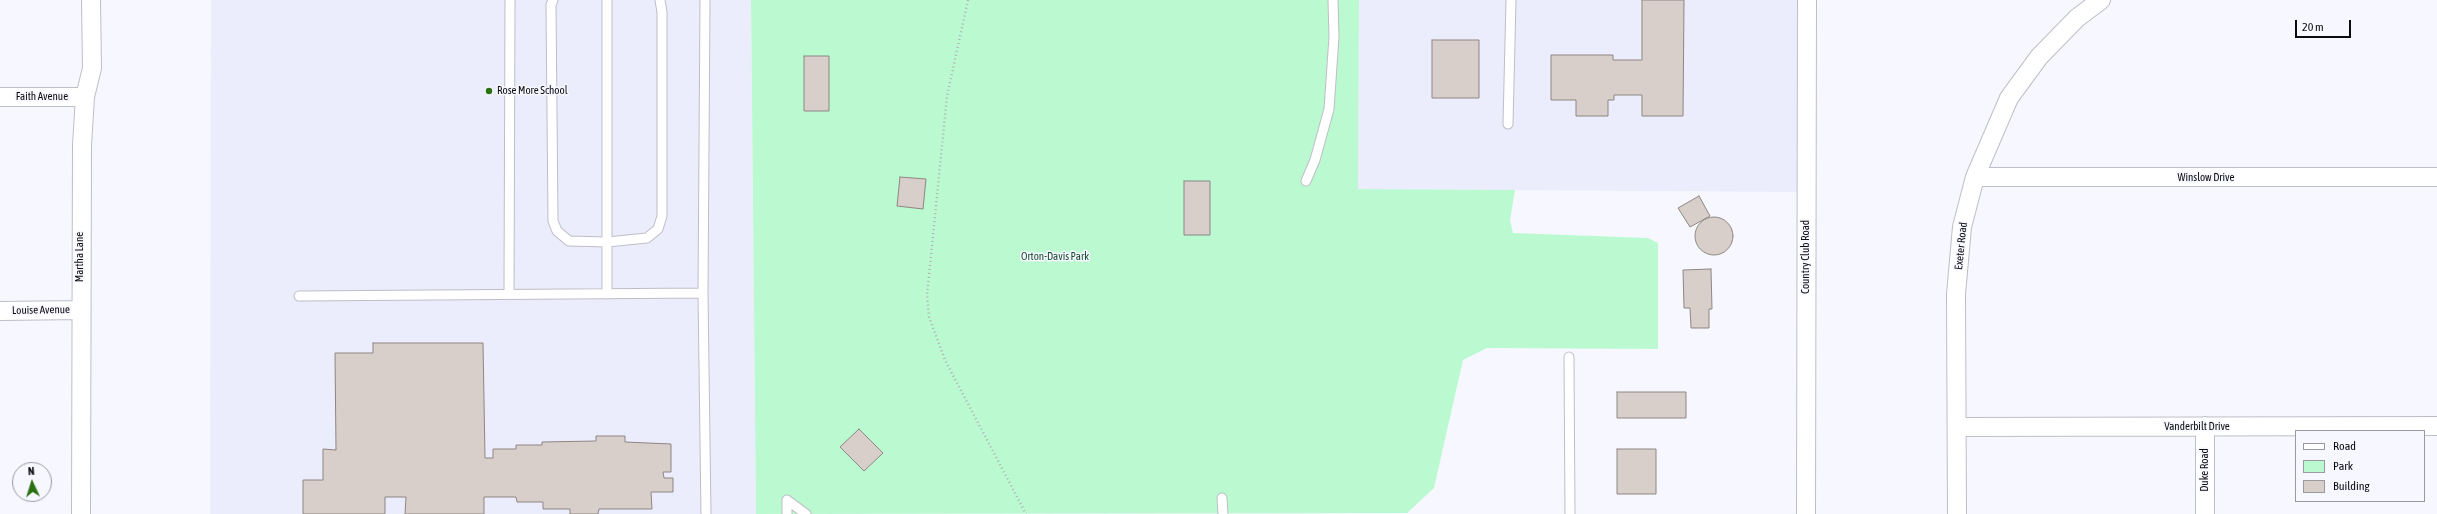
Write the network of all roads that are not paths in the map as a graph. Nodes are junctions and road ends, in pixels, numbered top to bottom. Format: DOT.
graph roads {
  1 [pos="91,0"];
  2 [pos="510,0"];
  3 [pos="553,0"];
  4 [pos="607,0"];
  5 [pos="660,0"];
  6 [pos="705,0"];
  7 [pos="1333,0"];
  8 [pos="1511,0"];
  9 [pos="1807,0"];
  10 [pos="2100,0"];
  11 [pos="0,97"];
  12 [pos="85,97"];
  13 [pos="1508,124"];
  14 [pos="2437,177"];
  15 [pos="1975,178"];
  16 [pos="1306,181"];
  17 [pos="607,242"];
  18 [pos="703,293"];
  19 [pos="509,294"];
  20 [pos="607,294"];
  21 [pos="299,296"];
  22 [pos="81,310"];
  23 [pos="0,311"];
  24 [pos="1568,357"];
  25 [pos="2205,426"];
  26 [pos="2437,426"];
  27 [pos="1958,427"];
  28 [pos="1222,498"];
  29 [pos="81,514"];
  30 [pos="706,514"];
  31 [pos="787,514"];
  32 [pos="806,514"];
  33 [pos="1223,514"];
  34 [pos="1570,514"];
  35 [pos="1806,514"];
  36 [pos="1957,514"];
  37 [pos="2205,514"];
  1 -- 12 [label="street, Martha Lane"];
  2 -- 19 [label="lane"];
  3 -- 17 [label="lane"];
  4 -- 17 [label="lane"];
  5 -- 17 [label="lane"];
  6 -- 18 [label="lane"];
  7 -- 16 [label="lane"];
  8 -- 13 [label="lane"];
  9 -- 35 [label="street, Country Club Road"];
  10 -- 15 [label="street, Exeter Road"];
  11 -- 12 [label="street, Faith Avenue"];
  12 -- 22 [label="street, Martha Lane"];
  14 -- 15 [label="street, Winslow Drive"];
  15 -- 27 [label="street, Exeter Road"];
  17 -- 20 [label="lane"];
  18 -- 20 [label="lane"];
  18 -- 30 [label="lane"];
  19 -- 20 [label="lane"];
  19 -- 21 [label="lane"];
  22 -- 23 [label="street, Louise Avenue"];
  22 -- 29 [label="street, Martha Lane"];
  24 -- 34 [label="lane"];
  25 -- 26 [label="street, Vanderbilt Drive"];
  25 -- 27 [label="street, Vanderbilt Drive"];
  25 -- 37 [label="street, Duke Road"];
  27 -- 36 [label="street, Exeter Road"];
  28 -- 33 [label="lane"];
  31 -- 32 [label="lane"];
}
